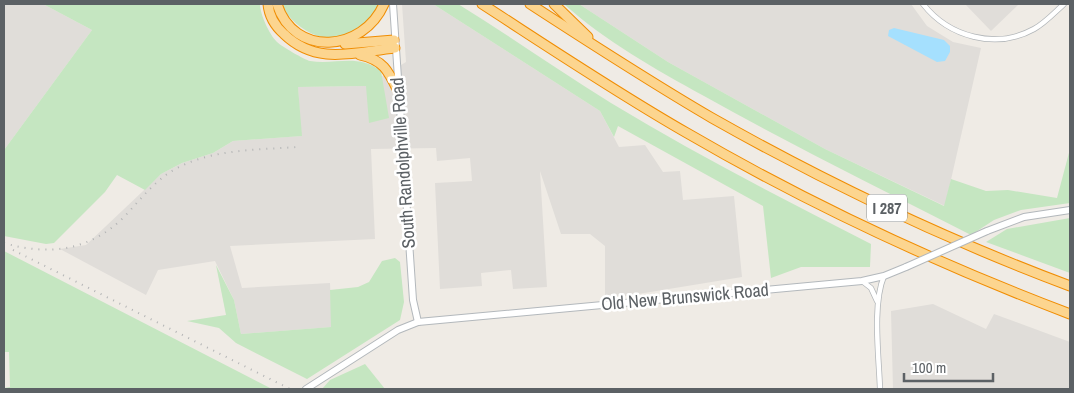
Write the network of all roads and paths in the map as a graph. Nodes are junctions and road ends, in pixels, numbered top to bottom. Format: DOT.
graph roads {
  1 [pos="268,4"];
  2 [pos="277,4"];
  3 [pos="384,4"];
  4 [pos="393,4"];
  5 [pos="482,4"];
  6 [pos="530,4"];
  7 [pos="554,4"];
  8 [pos="923,4"];
  9 [pos="1064,4"];
  10 [pos="333,43"];
  11 [pos="395,44"];
  12 [pos="602,51"];
  13 [pos="354,54"];
  14 [pos="398,91"];
  15 [pos="1070,210"];
  16 [pos="884,276"];
  17 [pos="862,282"];
  18 [pos="1070,286"];
  19 [pos="878,302"];
  20 [pos="1070,314"];
  21 [pos="418,322"];
  22 [pos="306,389"];
  23 [pos="880,389"];
  1 -- 13 [label="highway"];
  2 -- 10 [label="highway"];
  3 -- 10 [label="highway"];
  4 -- 11 [label="main road, South Randolphville Road"];
  5 -- 20 [label="highway, I 287"];
  6 -- 12 [label="highway, I 287"];
  7 -- 12 [label="highway"];
  8 -- 9 [label="street"];
  10 -- 11 [label="highway"];
  11 -- 13 [label="highway"];
  11 -- 14 [label="main road, South Randolphville Road"];
  12 -- 18 [label="highway, I 287"];
  13 -- 14 [label="highway"];
  14 -- 21 [label="main road, South Randolphville Road"];
  15 -- 16 [label="main road, Old New Brunswick Road, bridge"];
  16 -- 17 [label="main road, Old New Brunswick Road"];
  16 -- 19 [label="street"];
  17 -- 19 [label="street"];
  17 -- 21 [label="main road, Old New Brunswick Road"];
  19 -- 23 [label="street"];
  21 -- 22 [label="main road, Old New Brunswick Road"];
}
